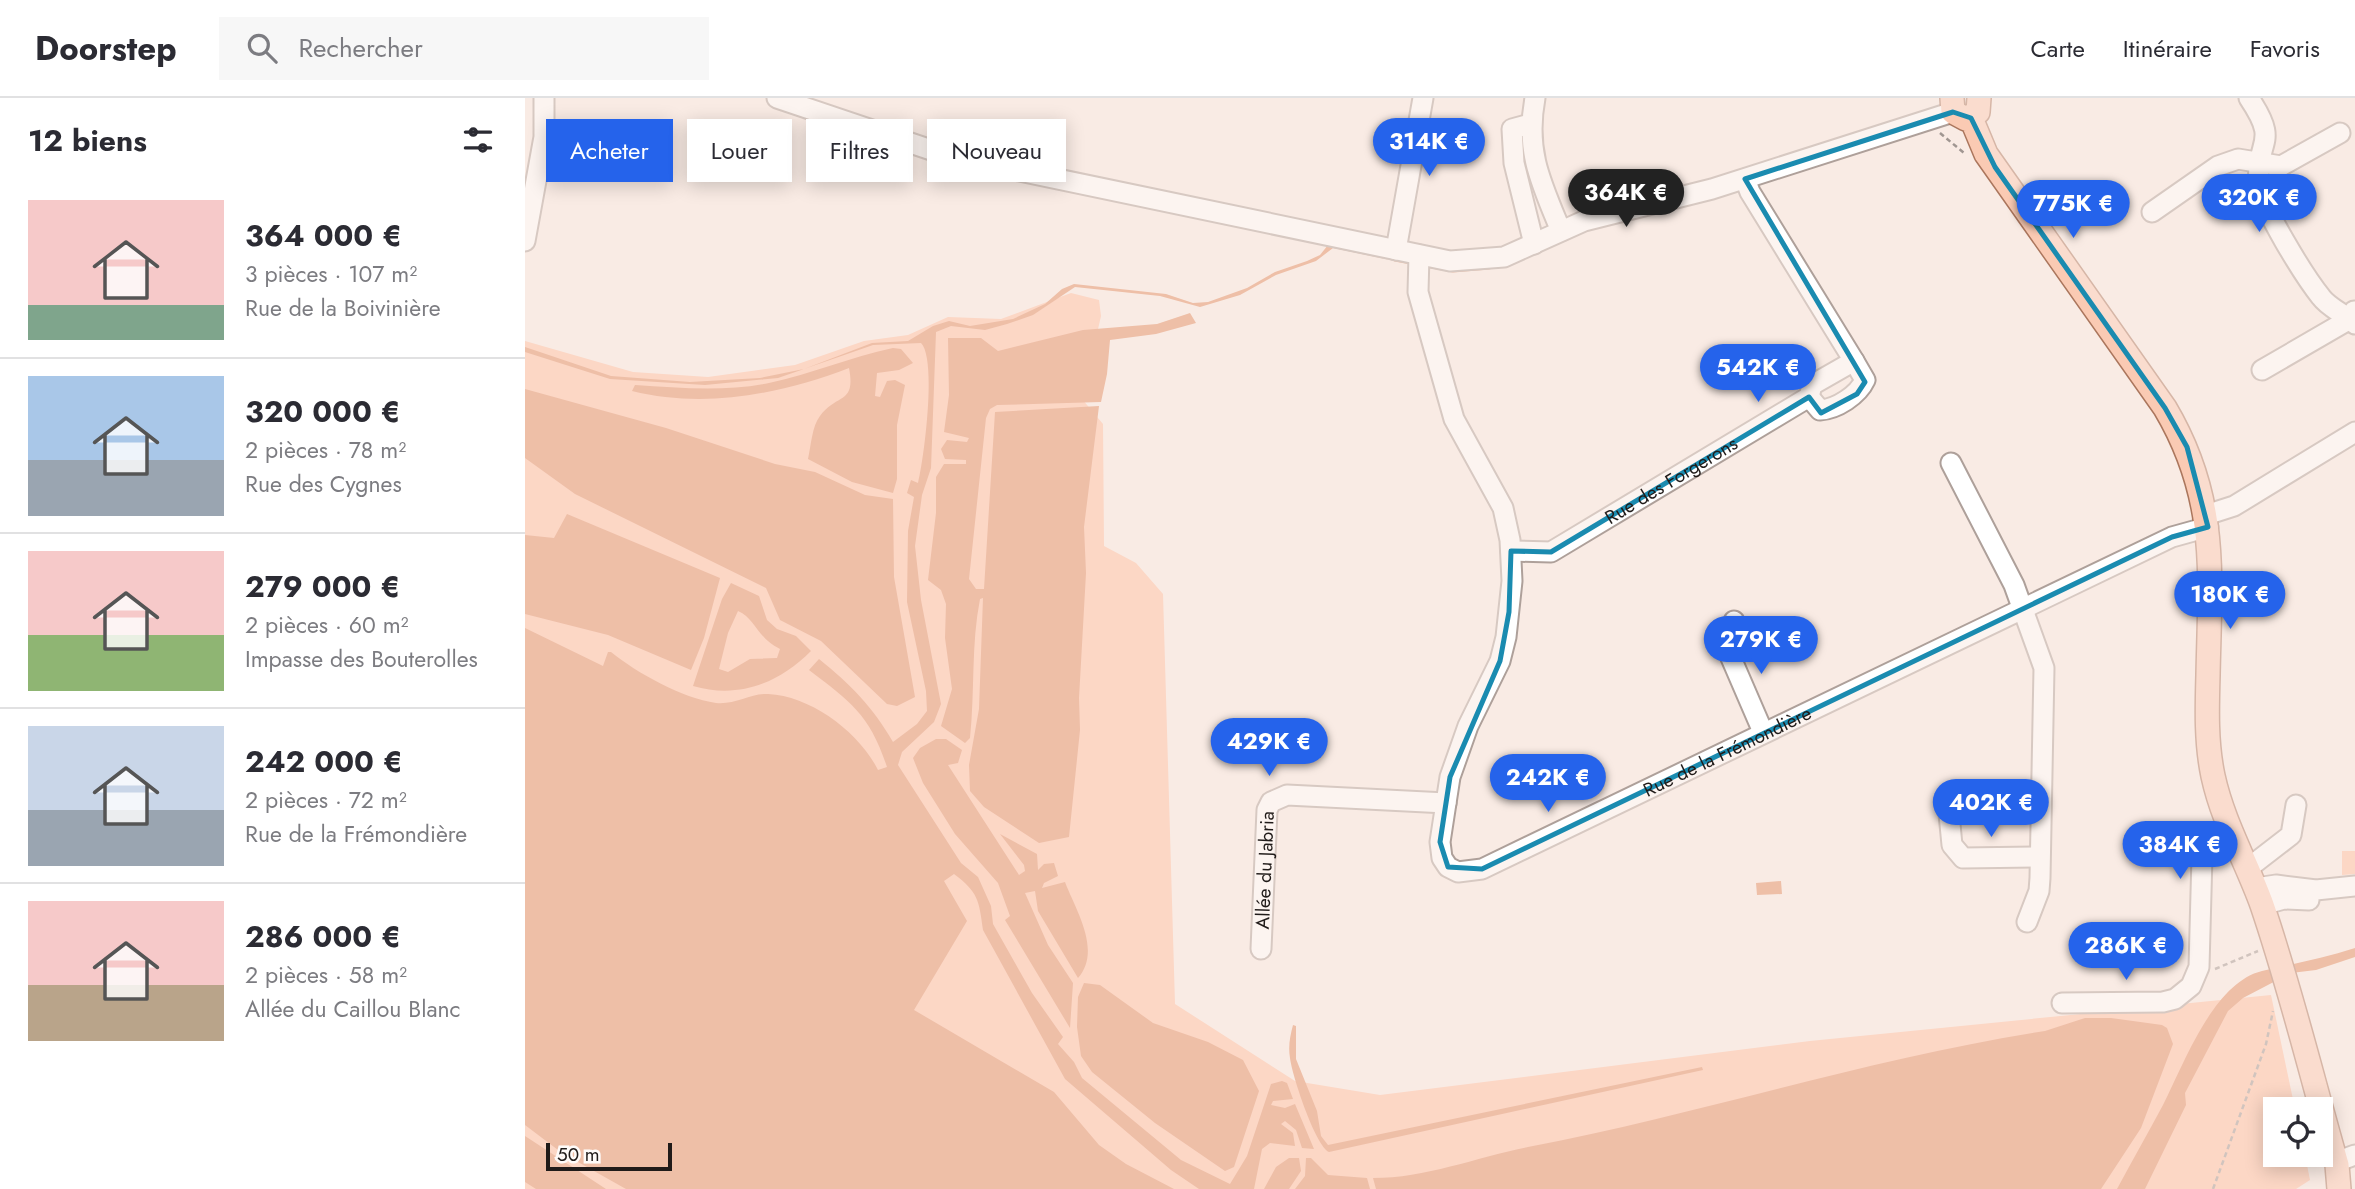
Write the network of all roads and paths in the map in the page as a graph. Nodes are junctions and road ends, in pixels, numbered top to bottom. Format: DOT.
graph roads {
  1 [pos="544,98"];
  2 [pos="777,98"];
  3 [pos="1423,98"];
  4 [pos="1535,98"];
  5 [pos="2249,98"];
  6 [pos="1969,104"];
  7 [pos="1530,124"];
  8 [pos="2340,133"];
  9 [pos="2259,161"];
  10 [pos="1745,179"];
  11 [pos="2152,212"];
  12 [pos="1561,231"];
  13 [pos="525,241"];
  14 [pos="1534,244"];
  15 [pos="1396,250"];
  16 [pos="1418,264"];
  17 [pos="2353,318"];
  18 [pos="1854,361"];
  19 [pos="2262,370"];
  20 [pos="1809,397"];
  21 [pos="2355,432"];
  22 [pos="1951,463"];
  23 [pos="2207,521"];
  24 [pos="1511,551"];
  25 [pos="2024,609"];
  26 [pos="1734,621"];
  27 [pos="1763,732"];
  28 [pos="1446,803"];
  29 [pos="2296,805"];
  30 [pos="1949,814"];
  31 [pos="2232,836"];
  32 [pos="2039,858"];
  33 [pos="2355,886"];
  34 [pos="2255,888"];
  35 [pos="2325,900"];
  36 [pos="2027,922"];
  37 [pos="1261,949"];
  38 [pos="2270,953"];
  39 [pos="2199,967"];
  40 [pos="2283,996"];
  41 [pos="2062,1003"];
  42 [pos="2345,1158"];
  43 [pos="2213,1189"];
  44 [pos="2339,1189"];
  1 -- 13 [label="street"];
  2 -- 15 [label="street"];
  3 -- 15 [label="street"];
  4 -- 7 [label="street"];
  5 -- 9 [label="street"];
  6 -- 10 [label="street"];
  6 -- 23 [label="main road"];
  7 -- 12 [label="street"];
  7 -- 14 [label="street"];
  8 -- 9 [label="street"];
  9 -- 11 [label="street"];
  9 -- 17 [label="street"];
  10 -- 12 [label="street"];
  10 -- 18 [label="street"];
  12 -- 14 [label="street"];
  14 -- 16 [label="street"];
  15 -- 16 [label="street"];
  16 -- 24 [label="street, Rue de la Frémondière"];
  17 -- 19 [label="street"];
  18 -- 20 [label="street, Rue des Forgerons"];
  18 -- 20 [label="street"];
  20 -- 24 [label="street, Rue des Forgerons"];
  21 -- 23 [label="street, Rue de la Frémondière"];
  22 -- 25 [label="street"];
  23 -- 25 [label="street, Rue de la Frémondière"];
  23 -- 31 [label="main road"];
  24 -- 28 [label="street, Rue de la Frémondière"];
  25 -- 27 [label="street, Rue de la Frémondière"];
  25 -- 32 [label="street"];
  26 -- 27 [label="street"];
  27 -- 28 [label="street, Rue de la Frémondière"];
  28 -- 37 [label="street, Allée du Jabria"];
  29 -- 34 [label="street"];
  30 -- 32 [label="street"];
  31 -- 34 [label="main road"];
  31 -- 39 [label="street"];
  32 -- 36 [label="street"];
  33 -- 34 [label="street"];
  34 -- 35 [label="street"];
  34 -- 38 [label="main road"];
  38 -- 39 [label="path"];
  38 -- 40 [label="main road"];
  39 -- 41 [label="street"];
  40 -- 42 [label="main road"];
  40 -- 43 [label="path"];
  42 -- 44 [label="main road"];
}
